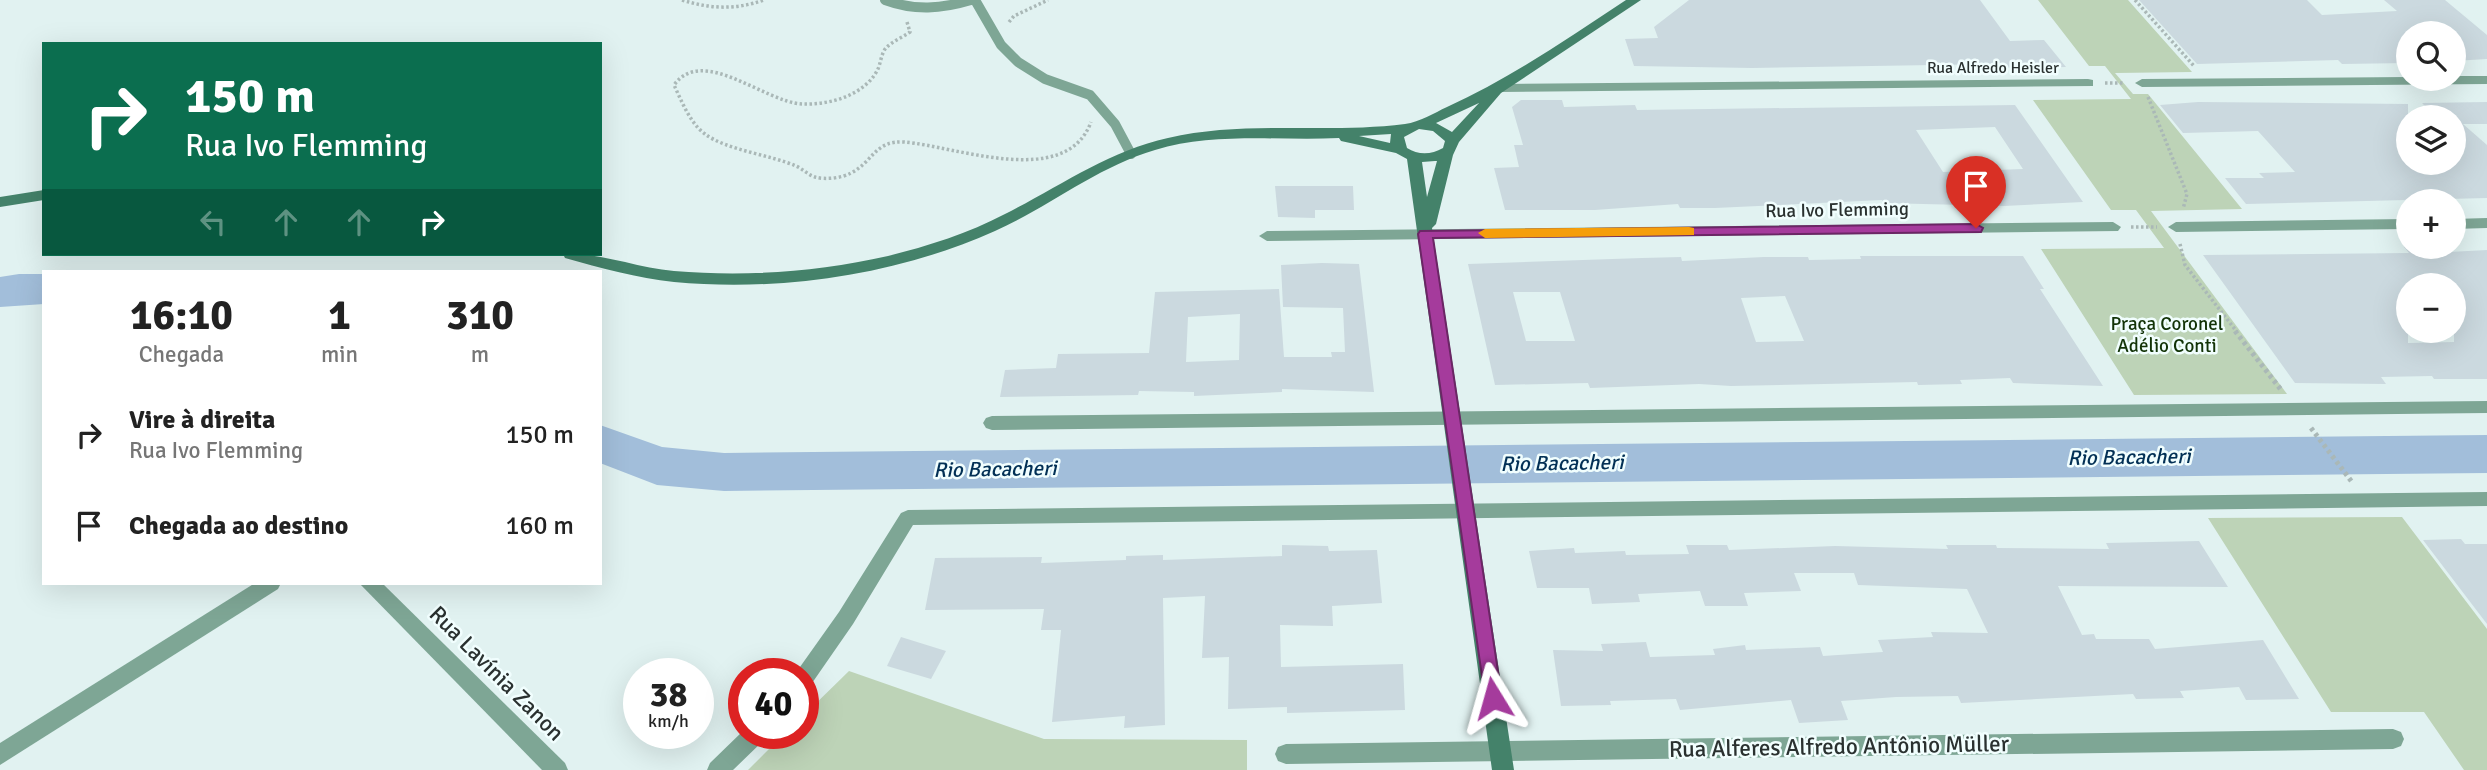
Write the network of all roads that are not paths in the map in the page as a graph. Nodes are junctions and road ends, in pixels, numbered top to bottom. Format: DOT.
graph roads {
  1 [pos="973,0"];
  2 [pos="1635,0"];
  3 [pos="890,2"];
  4 [pos="2487,80"];
  5 [pos="2088,83"];
  6 [pos="2142,83"];
  7 [pos="1500,88"];
  8 [pos="1413,126"];
  9 [pos="1329,134"];
  10 [pos="1449,147"];
  11 [pos="1407,153"];
  12 [pos="1131,154"];
  13 [pos="42,195"];
  14 [pos="0,202"];
  15 [pos="2487,223"];
  16 [pos="2396,224"];
  17 [pos="2466,224"];
  18 [pos="2113,227"];
  19 [pos="2176,227"];
  20 [pos="1425,234"];
  21 [pos="1267,236"];
  22 [pos="579,256"];
  23 [pos="2487,407"];
  24 [pos="1452,418"];
  25 [pos="992,423"];
  26 [pos="2487,499"];
  27 [pos="1464,505"];
  28 [pos="268,585"];
  29 [pos="371,585"];
  30 [pos="817,658"];
  31 [pos="2392,739"];
  32 [pos="740,749"];
  33 [pos="1286,754"];
  34 [pos="0,755"];
  35 [pos="1502,760"];
  36 [pos="557,770"];
  37 [pos="718,770"];
  1 -- 3 [label="lane"];
  1 -- 12 [label="lane"];
  2 -- 7 [label="street"];
  4 -- 6 [label="street"];
  5 -- 7 [label="street, Rua Alfredo Heisler"];
  7 -- 8 [label="street"];
  7 -- 10 [label="street"];
  8 -- 9 [label="street"];
  8 -- 10 [label="street"];
  8 -- 11 [label="street"];
  9 -- 11 [label="street"];
  9 -- 12 [label="street"];
  10 -- 11 [label="street"];
  10 -- 20 [label="street"];
  11 -- 20 [label="street"];
  12 -- 22 [label="street"];
  13 -- 14 [label="street"];
  15 -- 17 [label="street"];
  16 -- 19 [label="street"];
  18 -- 20 [label="street, Rua Ivo Flemming"];
  20 -- 21 [label="street, Rua Ivo Flemming"];
  20 -- 24 [label="street"];
  23 -- 24 [label="street"];
  24 -- 25 [label="street"];
  24 -- 27 [label="street"];
  26 -- 27 [label="street"];
  27 -- 30 [label="street"];
  27 -- 35 [label="street"];
  28 -- 34 [label="street"];
  29 -- 36 [label="street, Rua Lavínia Zanon"];
  31 -- 35 [label="street, Rua Alferes Alfredo Antônio Müller"];
  32 -- 37 [label="street"];
  33 -- 35 [label="street, Rua Alferes Alfredo Antônio Müller"];
}
